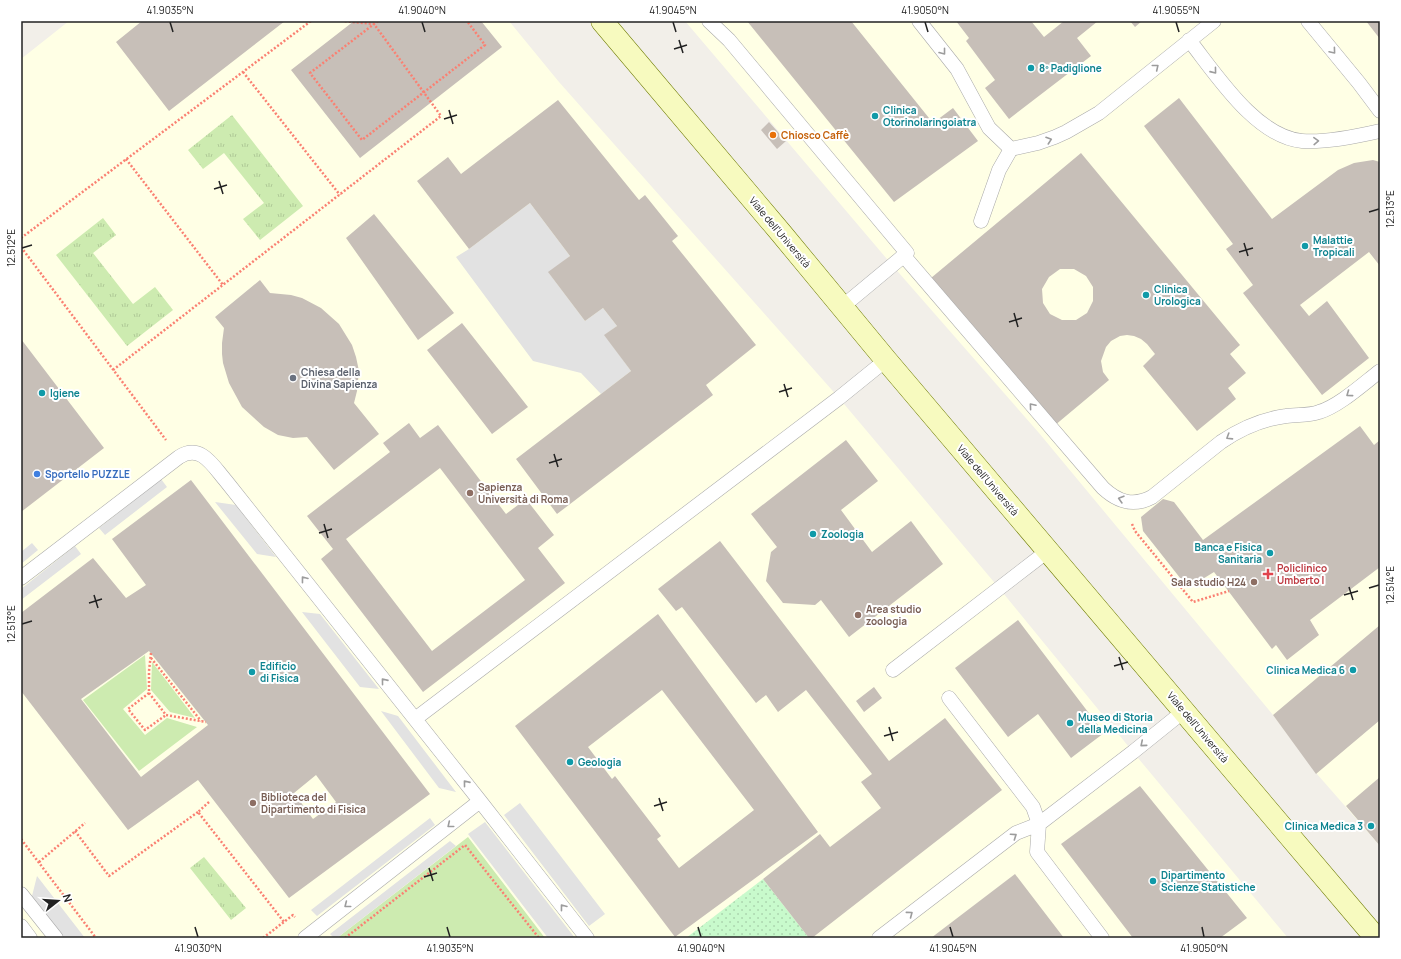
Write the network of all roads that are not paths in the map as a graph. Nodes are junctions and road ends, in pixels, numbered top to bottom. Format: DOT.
graph roads {
  1 [pos="602,21"];
  2 [pos="709,21"];
  3 [pos="919,21"];
  4 [pos="1214,21"];
  5 [pos="1308,21"];
  6 [pos="1189,40"];
  7 [pos="1380,111"];
  8 [pos="1380,131"];
  9 [pos="1011,149"];
  10 [pos="981,221"];
  11 [pos="904,255"];
  12 [pos="842,307"];
  13 [pos="886,360"];
  14 [pos="1380,371"];
  15 [pos="1048,550"];
  16 [pos="21,578"];
  17 [pos="893,670"];
  18 [pos="949,698"];
  19 [pos="1184,711"];
  20 [pos="415,719"];
  21 [pos="480,800"];
  22 [pos="1039,824"];
  23 [pos="21,894"];
  24 [pos="21,926"];
  25 [pos="30,938"];
  26 [pos="56,938"];
  27 [pos="305,938"];
  28 [pos="587,938"];
  29 [pos="879,938"];
  30 [pos="1102,938"];
  31 [pos="1376,938"];
  1 -- 12 [label="street, Viale dell'Università"];
  2 -- 11 [label="lane"];
  3 -- 9 [label="lane, one-way"];
  4 -- 6 [label="lane"];
  5 -- 7 [label="lane, one-way"];
  6 -- 8 [label="lane, one-way"];
  9 -- 6 [label="lane, one-way"];
  9 -- 10 [label="lane"];
  11 -- 12 [label="lane"];
  14 -- 11 [label="lane, one-way"];
  12 -- 13 [label="street, Viale dell'Università"];
  13 -- 15 [label="street, Viale dell'Università"];
  13 -- 20 [label="lane"];
  15 -- 17 [label="lane"];
  15 -- 19 [label="street, Viale dell'Università"];
  20 -- 16 [label="lane, one-way"];
  18 -- 22 [label="lane"];
  19 -- 22 [label="lane, one-way"];
  19 -- 31 [label="street, Viale dell'Università"];
  21 -- 20 [label="lane, one-way"];
  21 -- 27 [label="lane, one-way"];
  28 -- 21 [label="lane, one-way"];
  29 -- 22 [label="lane, one-way"];
  22 -- 30 [label="lane"];
  23 -- 26 [label="lane"];
  24 -- 25 [label="lane"];
}
